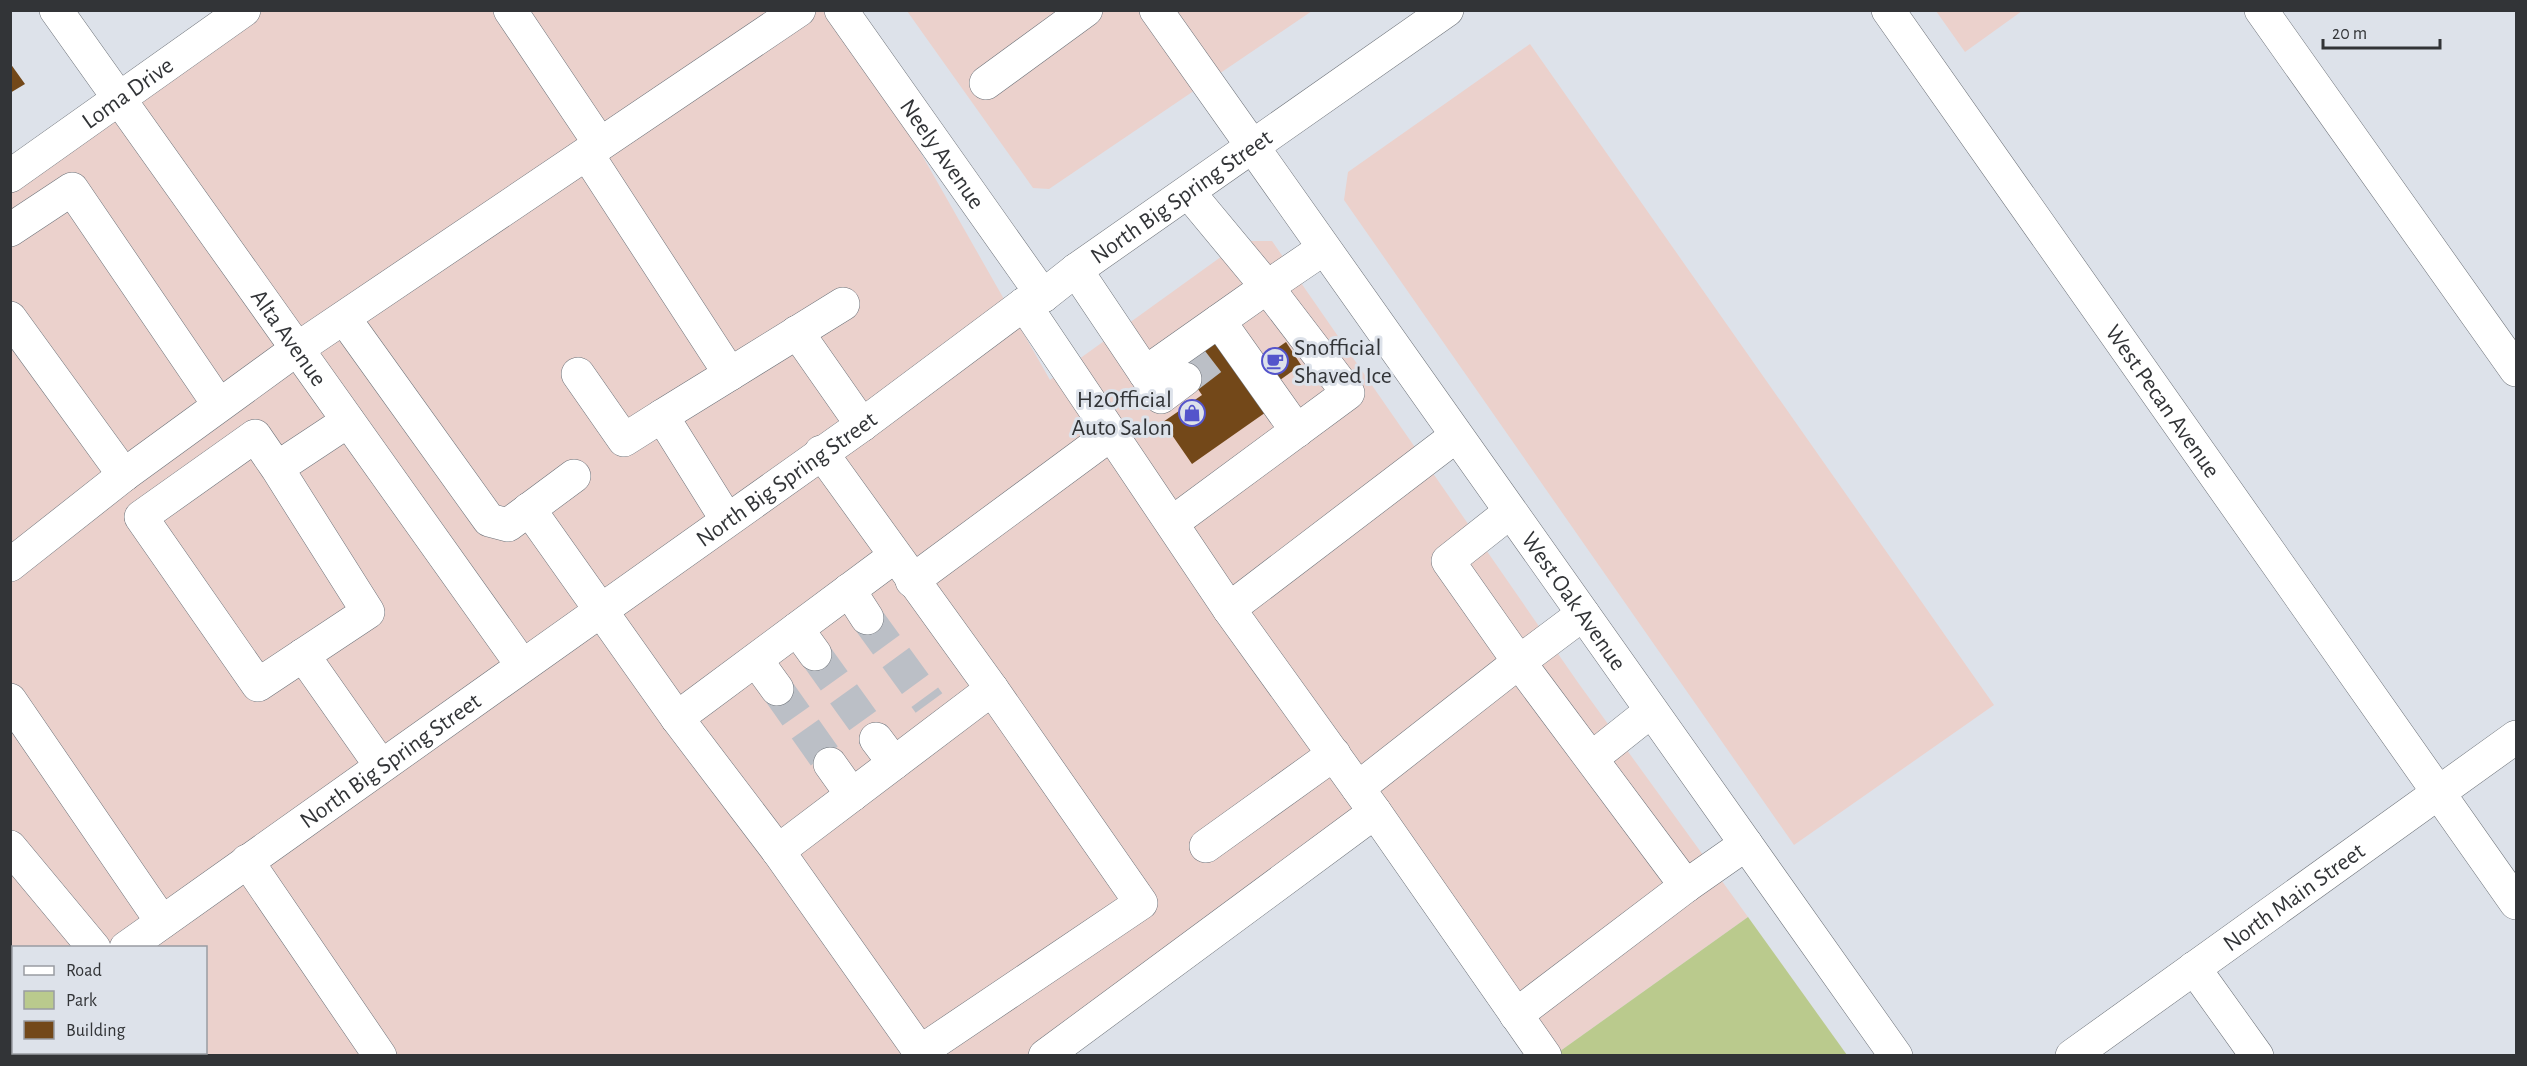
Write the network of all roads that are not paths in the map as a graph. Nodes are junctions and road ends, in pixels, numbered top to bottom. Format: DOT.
graph roads {
  1 [pos="56,10"];
  2 [pos="244,10"];
  3 [pos="510,10"];
  4 [pos="799,10"];
  5 [pos="1086,10"];
  6 [pos="1156,10"];
  7 [pos="1447,10"];
  8 [pos="2261,10"];
  9 [pos="848,13"];
  10 [pos="1902,16"];
  11 [pos="986,83"];
  12 [pos="119,99"];
  13 [pos="593,149"];
  14 [pos="1252,149"];
  15 [pos="10,176"];
  16 [pos="1189,193"];
  17 [pos="10,230"];
  18 [pos="1323,249"];
  19 [pos="1076,270"];
  20 [pos="1267,287"];
  21 [pos="1034,300"];
  22 [pos="843,304"];
  23 [pos="10,318"];
  24 [pos="344,318"];
  25 [pos="797,332"];
  26 [pos="1227,336"];
  27 [pos="297,349"];
  28 [pos="2517,370"];
  29 [pos="1145,373"];
  30 [pos="578,374"];
  31 [pos="730,374"];
  32 [pos="1185,379"];
  33 [pos="219,405"];
  34 [pos="662,416"];
  35 [pos="348,421"];
  36 [pos="862,425"];
  37 [pos="1297,431"];
  38 [pos="1111,434"];
  39 [pos="1456,436"];
  40 [pos="822,452"];
  41 [pos="277,468"];
  42 [pos="124,475"];
  43 [pos="574,476"];
  44 [pos="530,508"];
  45 [pos="1509,512"];
  46 [pos="727,520"];
  47 [pos="1172,524"];
  48 [pos="10,565"];
  49 [pos="904,568"];
  50 [pos="849,590"];
  51 [pos="1229,609"];
  52 [pos="600,610"];
  53 [pos="1582,614"];
  54 [pos="867,618"];
  55 [pos="303,655"];
  56 [pos="756,660"];
  57 [pos="1519,662"];
  58 [pos="522,665"];
  59 [pos="777,689"];
  60 [pos="992,689"];
  61 [pos="10,700"];
  62 [pos="1651,711"];
  63 [pos="677,718"];
  64 [pos="2517,738"];
  65 [pos="1334,754"];
  66 [pos="1592,758"];
  67 [pos="830,764"];
  68 [pos="381,766"];
  69 [pos="2438,793"];
  70 [pos="852,795"];
  71 [pos="1367,800"];
  72 [pos="1746,844"];
  73 [pos="1206,846"];
  74 [pos="10,847"];
  75 [pos="778,851"];
  76 [pos="247,861"];
  77 [pos="1686,886"];
  78 [pos="2517,903"];
  79 [pos="162,922"];
  80 [pos="92,946"];
  81 [pos="129,946"];
  82 [pos="2194,968"];
  83 [pos="1516,1015"];
  84 [pos="380,1056"];
  85 [pos="1045,1056"];
  86 [pos="1545,1056"];
  87 [pos="1896,1056"];
  88 [pos="2072,1056"];
  89 [pos="2257,1056"];
  1 -- 12 [label="main road, Alta Avenue"];
  2 -- 12 [label="main road, Loma Drive"];
  3 -- 13 [label="main road"];
  4 -- 13 [label="main road"];
  5 -- 11 [label="main road"];
  6 -- 14 [label="main road, West Oak Avenue"];
  7 -- 14 [label="main road, North Big Spring Street"];
  8 -- 28 [label="main road"];
  9 -- 21 [label="main road, Neely Avenue"];
  10 -- 69 [label="main road, West Pecan Avenue"];
  12 -- 15 [label="main road, Loma Drive"];
  12 -- 27 [label="main road, Alta Avenue"];
  13 -- 24 [label="main road"];
  13 -- 31 [label="main road"];
  14 -- 16 [label="main road, North Big Spring Street"];
  14 -- 18 [label="main road, West Oak Avenue"];
  16 -- 19 [label="main road, North Big Spring Street"];
  16 -- 20 [label="main road"];
  17 -- 33 [label="main road"];
  18 -- 20 [label="main road"];
  18 -- 39 [label="main road, West Oak Avenue"];
  19 -- 21 [label="main road, North Big Spring Street"];
  19 -- 29 [label="main road"];
  20 -- 26 [label="main road"];
  20 -- 37 [label="main road"];
  21 -- 36 [label="main road, North Big Spring Street"];
  21 -- 38 [label="main road, Neely Avenue"];
  22 -- 25 [label="main road"];
  23 -- 42 [label="main road"];
  24 -- 27 [label="main road"];
  24 -- 44 [label="main road"];
  25 -- 31 [label="main road"];
  25 -- 36 [label="main road"];
  26 -- 29 [label="main road"];
  26 -- 37 [label="main road"];
  27 -- 33 [label="main road"];
  27 -- 35 [label="main road, Alta Avenue"];
  29 -- 32 [label="main road"];
  30 -- 34 [label="main road"];
  31 -- 34 [label="main road"];
  33 -- 42 [label="main road"];
  34 -- 46 [label="main road"];
  35 -- 41 [label="main road"];
  35 -- 58 [label="main road, Alta Avenue"];
  36 -- 40 [label="main road, North Big Spring Street"];
  37 -- 47 [label="main road"];
  38 -- 47 [label="main road, Neely Avenue"];
  38 -- 49 [label="main road"];
  39 -- 45 [label="main road, West Oak Avenue"];
  39 -- 51 [label="main road"];
  40 -- 46 [label="main road, North Big Spring Street"];
  40 -- 49 [label="main road"];
  41 -- 55 [label="main road"];
  41 -- 55 [label="main road"];
  42 -- 48 [label="main road"];
  43 -- 44 [label="main road"];
  44 -- 52 [label="main road"];
  45 -- 53 [label="main road, West Oak Avenue"];
  45 -- 57 [label="main road"];
  46 -- 52 [label="main road, North Big Spring Street"];
  47 -- 51 [label="main road, Neely Avenue"];
  49 -- 50 [label="main road"];
  49 -- 60 [label="main road"];
  50 -- 54 [label="main road"];
  50 -- 56 [label="main road"];
  51 -- 65 [label="main road, Neely Avenue"];
  52 -- 58 [label="main road, North Big Spring Street"];
  52 -- 63 [label="main road"];
  53 -- 57 [label="main road"];
  53 -- 62 [label="main road, West Oak Avenue"];
  55 -- 68 [label="main road"];
  56 -- 59 [label="main road"];
  56 -- 63 [label="main road"];
  57 -- 66 [label="main road"];
  57 -- 71 [label="main road"];
  58 -- 68 [label="main road, North Big Spring Street"];
  60 -- 70 [label="main road"];
  60 -- 75 [label="main road"];
  61 -- 79 [label="main road"];
  62 -- 66 [label="main road"];
  62 -- 72 [label="main road, West Oak Avenue"];
  63 -- 75 [label="main road"];
  64 -- 69 [label="main road, North Main Street"];
  65 -- 71 [label="main road, Neely Avenue"];
  65 -- 73 [label="main road"];
  66 -- 77 [label="main road"];
  67 -- 70 [label="main road"];
  68 -- 76 [label="main road, North Big Spring Street"];
  69 -- 78 [label="main road, West Pecan Avenue"];
  69 -- 82 [label="main road, North Main Street"];
  70 -- 75 [label="main road"];
  71 -- 83 [label="main road, Neely Avenue"];
  71 -- 85 [label="main road"];
  72 -- 77 [label="main road"];
  72 -- 87 [label="main road, West Oak Avenue"];
  74 -- 80 [label="main road"];
  76 -- 79 [label="main road, North Big Spring Street"];
  76 -- 84 [label="main road"];
  77 -- 83 [label="main road"];
  79 -- 81 [label="main road, North Big Spring Street"];
  82 -- 88 [label="main road, North Main Street"];
  82 -- 89 [label="main road"];
  83 -- 86 [label="main road, Neely Avenue"];
}
